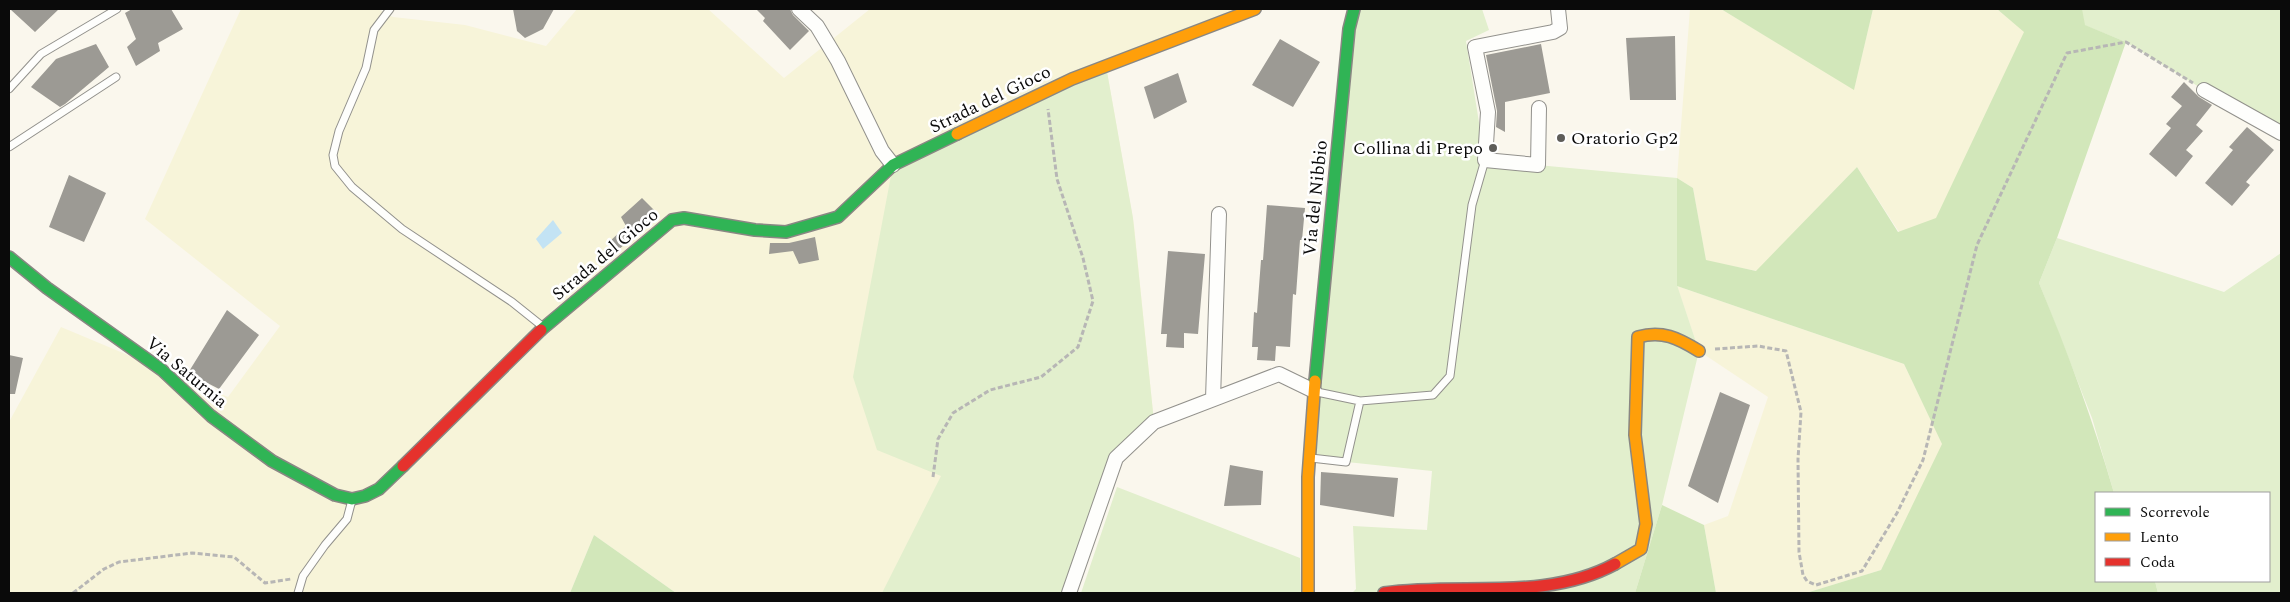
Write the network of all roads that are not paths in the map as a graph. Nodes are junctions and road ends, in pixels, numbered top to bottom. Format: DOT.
graph roads {
  1 [pos="118,9"];
  2 [pos="390,9"];
  3 [pos="799,9"];
  4 [pos="1256,9"];
  5 [pos="1354,9"];
  6 [pos="1558,9"];
  7 [pos="116,78"];
  8 [pos="9,90"];
  9 [pos="2204,90"];
  10 [pos="1539,108"];
  11 [pos="2281,133"];
  12 [pos="9,147"];
  13 [pos="1485,160"];
  14 [pos="893,165"];
  15 [pos="1219,214"];
  16 [pos="9,257"];
  17 [pos="544,327"];
  18 [pos="1699,351"];
  19 [pos="1314,391"];
  20 [pos="1213,399"];
  21 [pos="1360,401"];
  22 [pos="1309,458"];
  23 [pos="352,499"];
  24 [pos="298,593"];
  25 [pos="1069,593"];
  26 [pos="1308,593"];
  27 [pos="1384,593"];
  1 -- 8 [label="lane"];
  2 -- 17 [label="lane"];
  3 -- 14 [label="street"];
  4 -- 14 [label="street, Strada del Gioco"];
  5 -- 19 [label="street, Via del Nibbio"];
  6 -- 13 [label="street"];
  7 -- 12 [label="lane"];
  9 -- 11 [label="street"];
  10 -- 13 [label="street"];
  13 -- 21 [label="lane"];
  14 -- 17 [label="street, Strada del Gioco"];
  15 -- 20 [label="street"];
  16 -- 23 [label="street, Via Saturnia"];
  17 -- 23 [label="street, Strada del Gioco"];
  18 -- 27 [label="street"];
  19 -- 20 [label="street"];
  19 -- 21 [label="lane"];
  19 -- 22 [label="street, Via del Nibbio"];
  20 -- 25 [label="street"];
  21 -- 22 [label="lane"];
  22 -- 26 [label="street, Via del Nibbio"];
  23 -- 24 [label="lane"];
}
